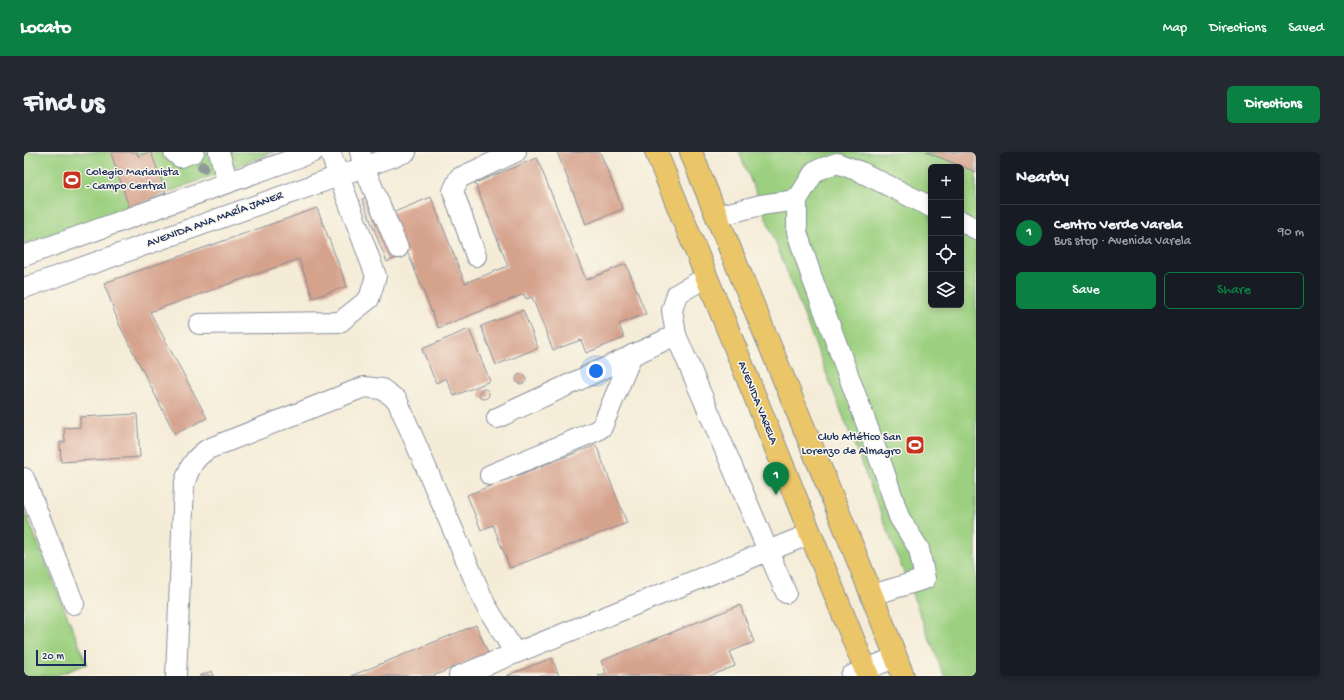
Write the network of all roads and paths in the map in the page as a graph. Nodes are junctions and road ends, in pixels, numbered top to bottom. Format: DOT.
graph roads {
  1 [pos="174,152"];
  2 [pos="194,152"];
  3 [pos="219,152"];
  4 [pos="313,152"];
  5 [pos="330,152"];
  6 [pos="406,152"];
  7 [pos="516,152"];
  8 [pos="656,152"];
  9 [pos="691,152"];
  10 [pos="362,160"];
  11 [pos="339,176"];
  12 [pos="228,183"];
  13 [pos="797,200"];
  14 [pos="928,206"];
  15 [pos="138,215"];
  16 [pos="717,216"];
  17 [pos="964,223"];
  18 [pos="976,229"];
  19 [pos="140,247"];
  20 [pos="398,248"];
  21 [pos="24,256"];
  22 [pos="476,256"];
  23 [pos="707,277"];
  24 [pos="24,288"];
  25 [pos="199,324"];
  26 [pos="676,335"];
  27 [pos="632,355"];
  28 [pos="790,391"];
  29 [pos="757,404"];
  30 [pos="497,418"];
  31 [pos="490,475"];
  32 [pos="24,478"];
  33 [pos="810,534"];
  34 [pos="768,551"];
  35 [pos="786,593"];
  36 [pos="872,595"];
  37 [pos="74,604"];
  38 [pos="515,653"];
  39 [pos="900,666"];
  40 [pos="862,674"];
  41 [pos="176,676"];
  42 [pos="460,676"];
  1 -- 2 [label="street"];
  3 -- 12 [label="street"];
  4 -- 12 [label="street"];
  5 -- 11 [label="street"];
  6 -- 10 [label="street, AVENIDA ANA MARÍA JANER"];
  7 -- 22 [label="street"];
  8 -- 23 [label="main road, AVENIDA VARELA"];
  9 -- 16 [label="main road"];
  10 -- 11 [label="street, AVENIDA ANA MARÍA JANER"];
  10 -- 20 [label="street"];
  11 -- 19 [label="street, AVENIDA ANA MARÍA JANER"];
  11 -- 25 [label="street"];
  12 -- 15 [label="street"];
  13 -- 14 [label="street"];
  13 -- 16 [label="street"];
  13 -- 36 [label="street"];
  15 -- 19 [label="street"];
  15 -- 21 [label="street"];
  16 -- 28 [label="main road"];
  17 -- 18 [label="street"];
  19 -- 24 [label="street, AVENIDA ANA MARÍA JANER"];
  23 -- 26 [label="street"];
  23 -- 29 [label="main road, AVENIDA VARELA"];
  26 -- 27 [label="street"];
  26 -- 34 [label="street"];
  27 -- 30 [label="street"];
  27 -- 31 [label="street"];
  28 -- 29 [label="main road"];
  28 -- 36 [label="main road"];
  29 -- 33 [label="main road, AVENIDA VARELA"];
  32 -- 37 [label="street"];
  33 -- 34 [label="street"];
  33 -- 40 [label="main road, AVENIDA VARELA"];
  34 -- 35 [label="street"];
  34 -- 38 [label="street"];
  36 -- 39 [label="main road"];
  38 -- 41 [label="street"];
  38 -- 42 [label="street"];
  39 -- 40 [label="street"];
}
